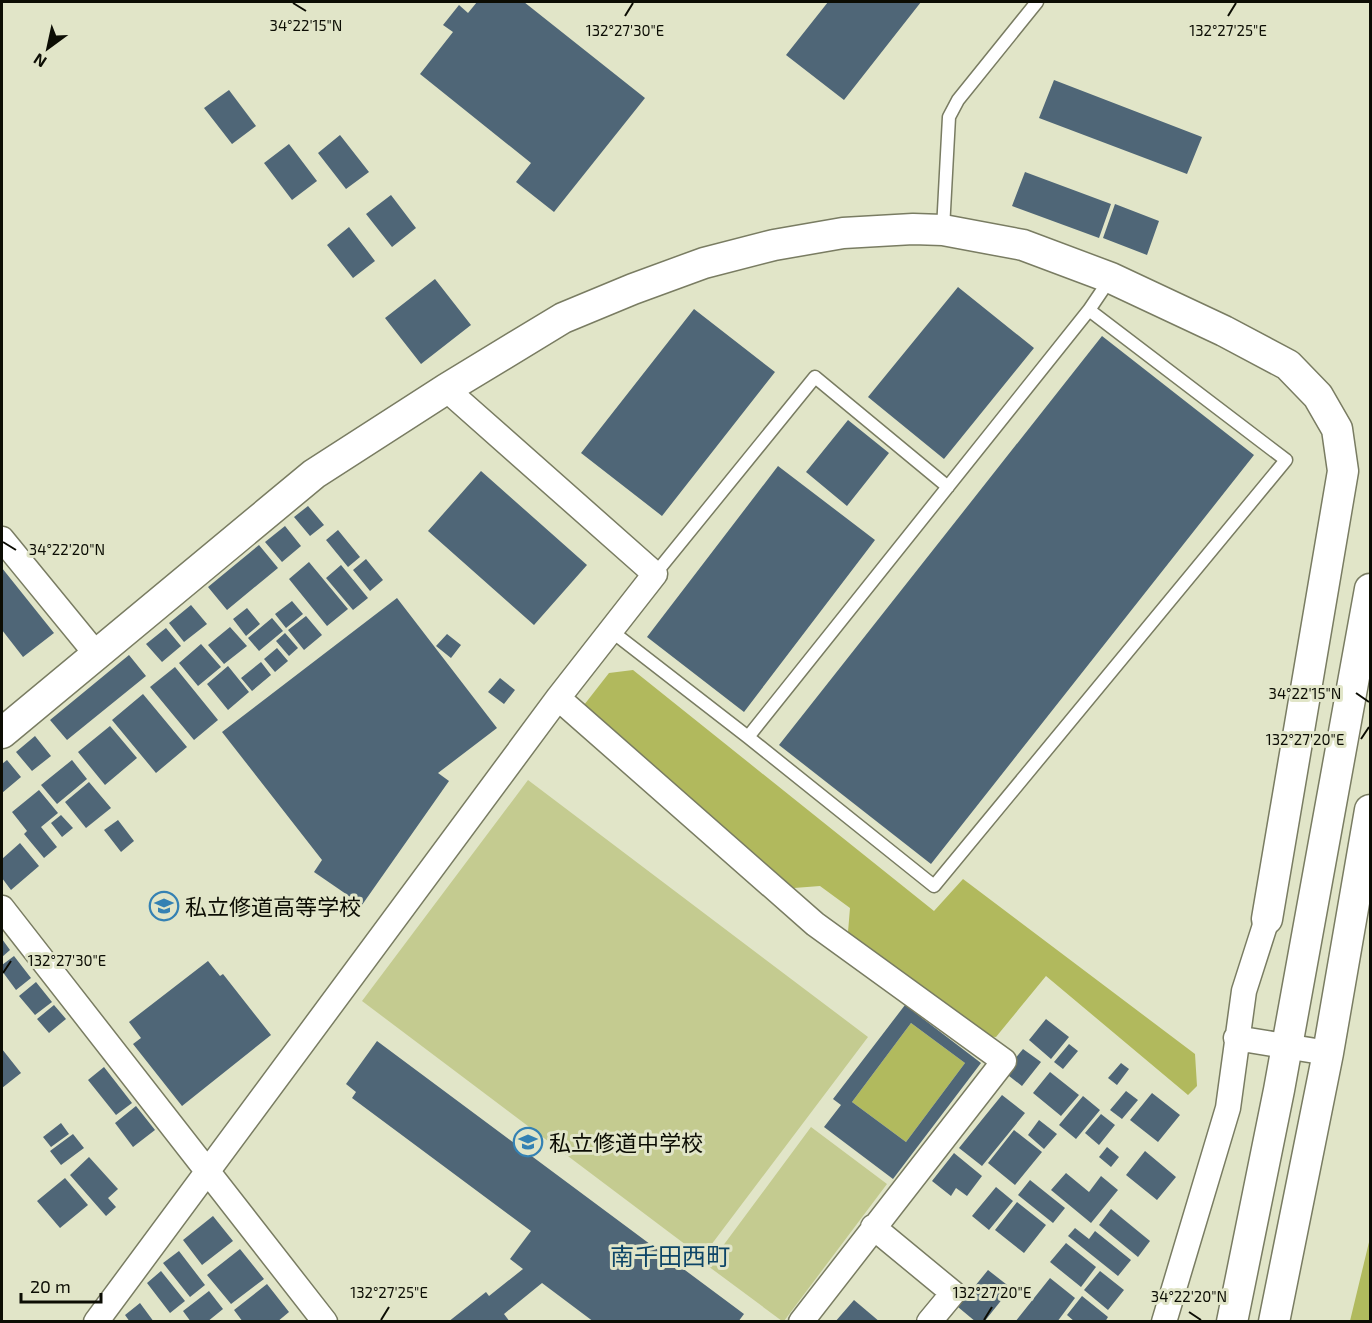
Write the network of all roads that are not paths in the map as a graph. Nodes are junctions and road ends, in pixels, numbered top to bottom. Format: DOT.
graph roads {
  1 [pos="1037,2"];
  2 [pos="943,230"];
  3 [pos="1111,278"];
  4 [pos="1089,310"];
  5 [pos="446,389"];
  6 [pos="948,487"];
  7 [pos="2,539"];
  8 [pos="655,574"];
  9 [pos="1371,589"];
  10 [pos="610,630"];
  11 [pos="97,655"];
  12 [pos="558,698"];
  13 [pos="2,733"];
  14 [pos="748,737"];
  15 [pos="1371,810"];
  16 [pos="2,908"];
  17 [pos="1267,919"];
  18 [pos="1236,1038"];
  19 [pos="1287,1046"];
  20 [pos="1328,1053"];
  21 [pos="208,1170"];
  22 [pos="873,1227"];
  23 [pos="96,1322"];
  24 [pos="325,1322"];
  25 [pos="801,1322"];
  26 [pos="930,1322"];
  27 [pos="1164,1322"];
  28 [pos="1232,1322"];
  29 [pos="1274,1322"];
  1 -- 2 [label="lane"];
  2 -- 3 [label="street"];
  2 -- 5 [label="street"];
  3 -- 4 [label="lane"];
  3 -- 17 [label="street"];
  4 -- 6 [label="lane"];
  4 -- 14 [label="lane"];
  5 -- 8 [label="street"];
  5 -- 11 [label="street"];
  6 -- 8 [label="lane"];
  6 -- 14 [label="lane"];
  7 -- 11 [label="street"];
  8 -- 10 [label="street"];
  9 -- 19 [label="street"];
  10 -- 12 [label="street"];
  10 -- 14 [label="lane"];
  11 -- 13 [label="street"];
  12 -- 21 [label="street"];
  12 -- 22 [label="street"];
  15 -- 20 [label="street"];
  16 -- 21 [label="street"];
  17 -- 18 [label="street"];
  18 -- 19 [label="street"];
  18 -- 27 [label="street"];
  19 -- 20 [label="street"];
  19 -- 28 [label="street"];
  20 -- 29 [label="street"];
  21 -- 23 [label="street"];
  21 -- 24 [label="street"];
  22 -- 25 [label="street"];
  22 -- 26 [label="street"];
}
